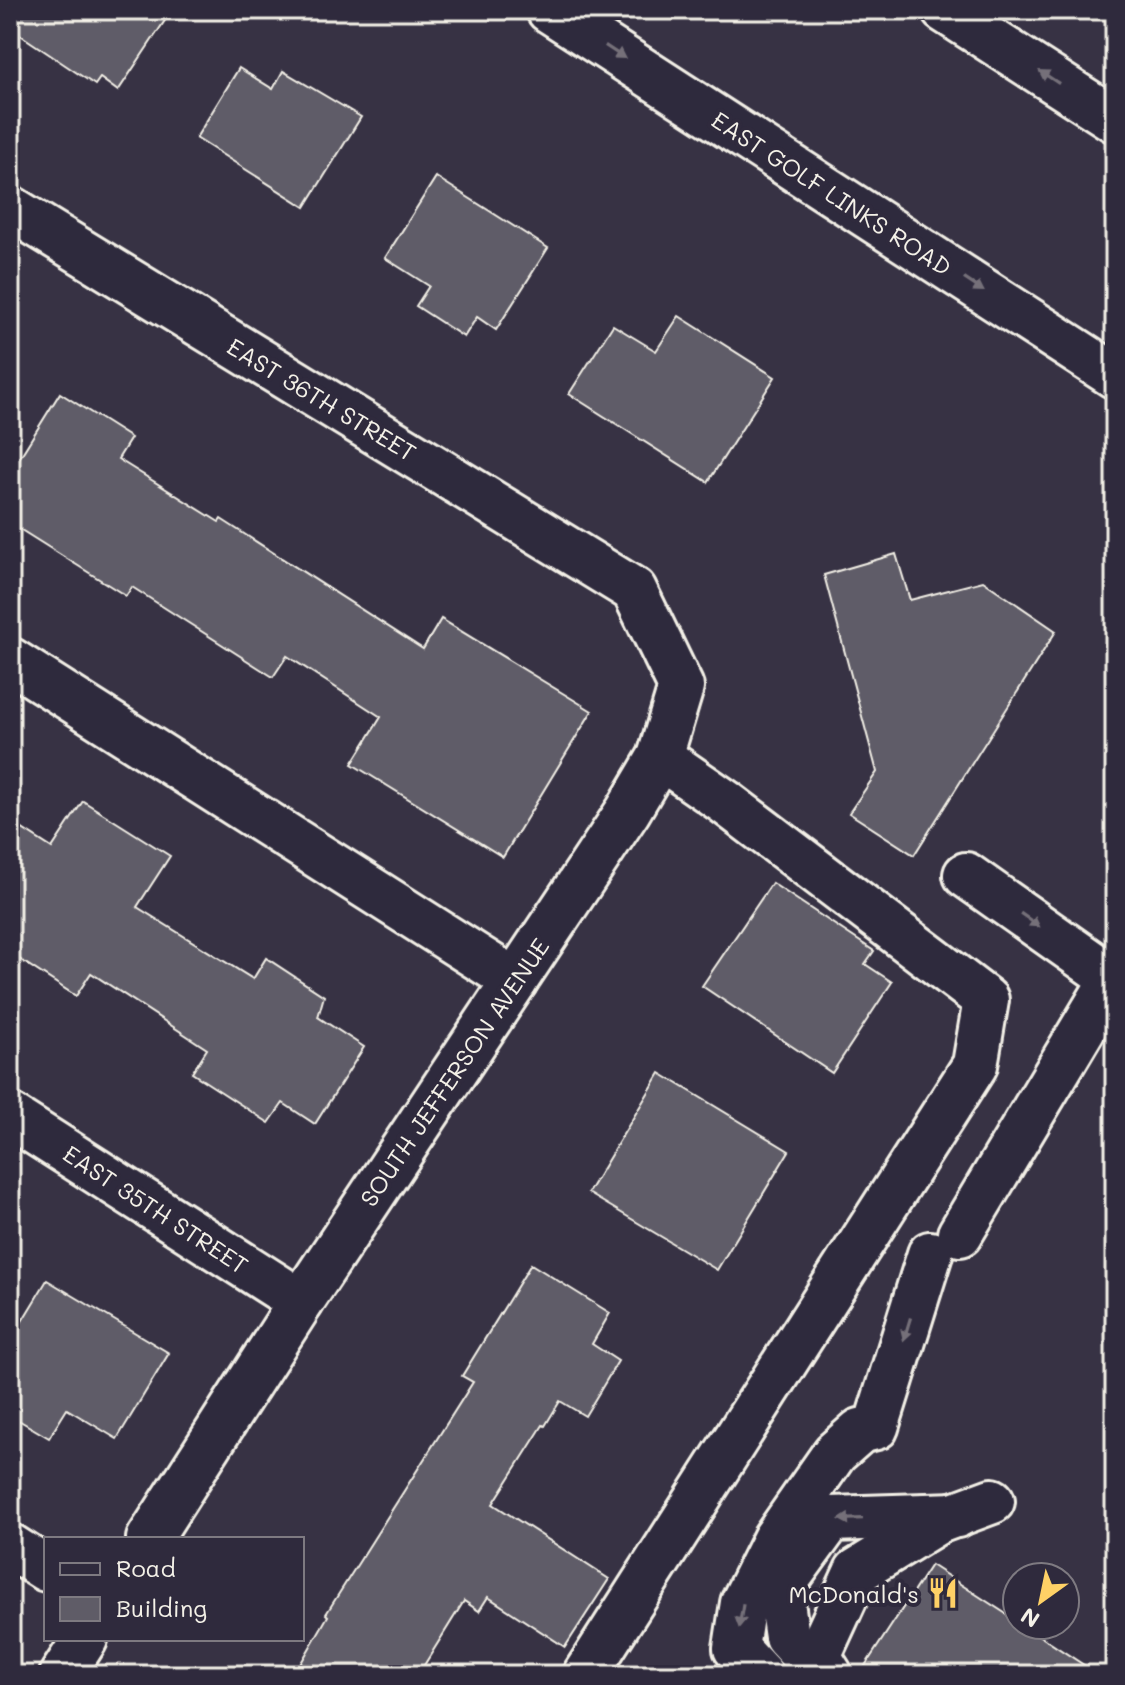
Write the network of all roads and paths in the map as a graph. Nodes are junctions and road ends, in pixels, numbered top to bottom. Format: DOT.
graph roads {
  1 [pos="549,10"];
  2 [pos="944,10"];
  3 [pos="1115,120"];
  4 [pos="10,208"];
  5 [pos="1115,376"];
  6 [pos="634,590"];
  7 [pos="10,660"];
  8 [pos="660,757"];
  9 [pos="966,875"];
  10 [pos="1114,978"];
  11 [pos="515,981"];
  12 [pos="10,1116"];
  13 [pos="301,1302"];
  14 [pos="150,1537"];
  15 [pos="10,1546"];
  16 [pos="44,1568"];
  17 [pos="84,1641"];
  18 [pos="62,1675"];
  19 [pos="585,1675"];
  20 [pos="761,1675"];
  21 [pos="822,1675"];
  22 [pos="830,1675"];
  1 -- 5 [label="street, EAST GOLF LINKS ROAD, one-way"];
  3 -- 2 [label="street, one-way"];
  4 -- 6 [label="street, EAST 36TH STREET"];
  6 -- 8 [label="street, SOUTH JEFFERSON AVENUE"];
  7 -- 11 [label="street"];
  8 -- 11 [label="street, SOUTH JEFFERSON AVENUE"];
  8 -- 19 [label="street"];
  9 -- 10 [label="street, one-way"];
  10 -- 20 [label="street, one-way"];
  11 -- 13 [label="street, SOUTH JEFFERSON AVENUE"];
  12 -- 13 [label="street, EAST 35TH STREET"];
  13 -- 14 [label="street, SOUTH JEFFERSON AVENUE"];
  15 -- 16 [label="street"];
  17 -- 18 [label="street"];
  22 -- 21 [label="street, one-way"];
}
